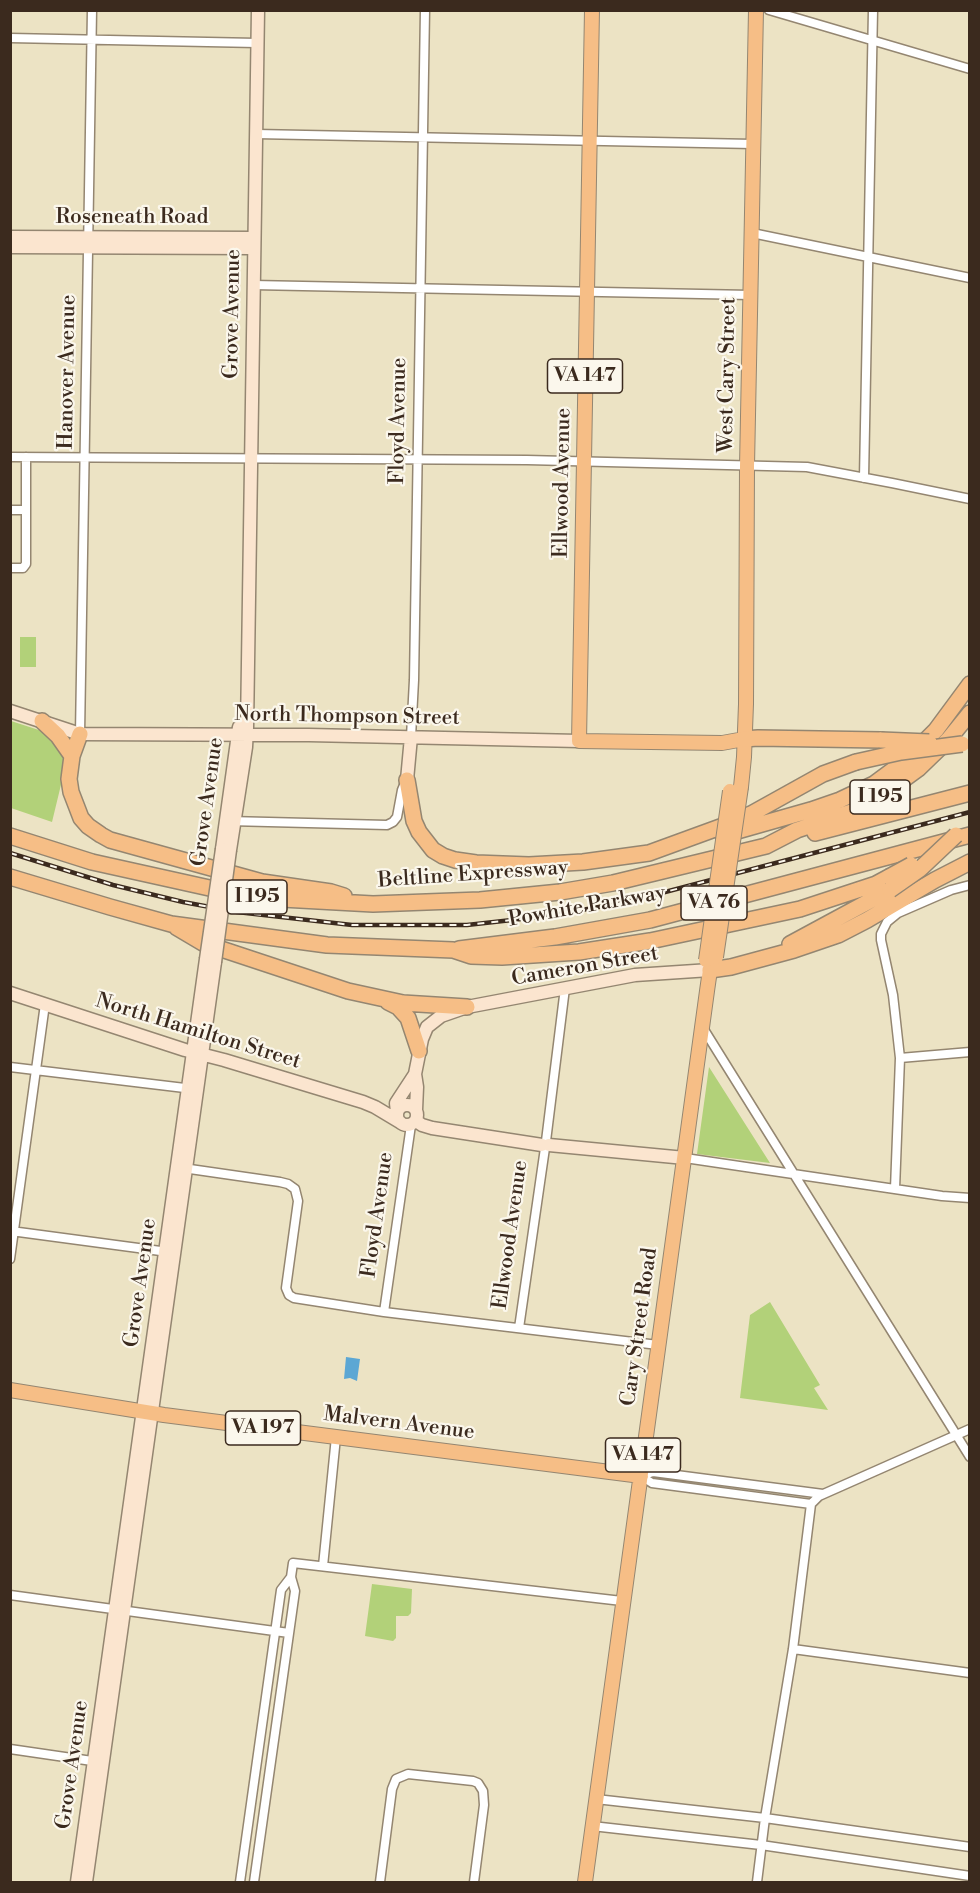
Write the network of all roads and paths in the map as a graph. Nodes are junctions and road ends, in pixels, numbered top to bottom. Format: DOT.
graph roads {
  1 [pos="92,10"];
  2 [pos="258,10"];
  3 [pos="425,10"];
  4 [pos="592,10"];
  5 [pos="756,10"];
  6 [pos="768,10"];
  7 [pos="873,10"];
  8 [pos="10,38"];
  9 [pos="91,40"];
  10 [pos="872,42"];
  11 [pos="257,43"];
  12 [pos="969,69"];
  13 [pos="256,134"];
  14 [pos="422,138"];
  15 [pos="589,141"];
  16 [pos="753,144"];
  17 [pos="752,233"];
  18 [pos="10,237"];
  19 [pos="88,242"];
  20 [pos="254,243"];
  21 [pos="10,247"];
  22 [pos="869,257"];
  23 [pos="969,278"];
  24 [pos="253,285"];
  25 [pos="420,289"];
  26 [pos="586,292"];
  27 [pos="751,295"];
  28 [pos="10,457"];
  29 [pos="26,457"];
  30 [pos="84,457"];
  31 [pos="250,458"];
  32 [pos="418,459"];
  33 [pos="584,462"];
  34 [pos="747,466"];
  35 [pos="864,478"];
  36 [pos="969,499"];
  37 [pos="10,510"];
  38 [pos="26,510"];
  39 [pos="10,568"];
  40 [pos="969,684"];
  41 [pos="10,711"];
  42 [pos="969,713"];
  43 [pos="42,721"];
  44 [pos="80,734"];
  45 [pos="242,735"];
  46 [pos="411,737"];
  47 [pos="744,739"];
  48 [pos="579,741"];
  49 [pos="966,744"];
  50 [pos="72,756"];
  51 [pos="406,780"];
  52 [pos="969,793"];
  53 [pos="230,821"];
  54 [pos="969,823"];
  55 [pos="963,835"];
  56 [pos="10,836"];
  57 [pos="670,846"];
  58 [pos="766,846"];
  59 [pos="969,862"];
  60 [pos="10,877"];
  61 [pos="889,884"];
  62 [pos="969,885"];
  63 [pos="372,904"];
  64 [pos="171,924"];
  65 [pos="453,950"];
  66 [pos="764,958"];
  67 [pos="711,962"];
  68 [pos="565,988"];
  69 [pos="10,993"];
  70 [pos="382,1000"];
  71 [pos="45,1004"];
  72 [pos="467,1007"];
  73 [pos="702,1028"];
  74 [pos="419,1051"];
  75 [pos="969,1052"];
  76 [pos="197,1054"];
  77 [pos="900,1058"];
  78 [pos="10,1067"];
  79 [pos="37,1070"];
  80 [pos="415,1074"];
  81 [pos="193,1089"];
  82 [pos="375,1107"];
  83 [pos="405,1114"];
  84 [pos="545,1145"];
  85 [pos="685,1158"];
  86 [pos="181,1168"];
  87 [pos="793,1173"];
  88 [pos="895,1189"];
  89 [pos="969,1198"];
  90 [pos="13,1231"];
  91 [pos="170,1252"];
  92 [pos="10,1259"];
  93 [pos="384,1312"];
  94 [pos="519,1328"];
  95 [pos="658,1345"];
  96 [pos="10,1390"];
  97 [pos="147,1413"];
  98 [pos="969,1429"];
  99 [pos="956,1435"];
  100 [pos="336,1437"];
  101 [pos="969,1457"];
  102 [pos="640,1476"];
  103 [pos="823,1494"];
  104 [pos="811,1504"];
  105 [pos="323,1566"];
  106 [pos="291,1577"];
  107 [pos="10,1595"];
  108 [pos="622,1601"];
  109 [pos="119,1610"];
  110 [pos="275,1631"];
  111 [pos="289,1633"];
  112 [pos="793,1649"];
  113 [pos="969,1673"];
  114 [pos="10,1749"];
  115 [pos="98,1762"];
  116 [pos="596,1799"];
  117 [pos="765,1818"];
  118 [pos="592,1826"];
  119 [pos="761,1845"];
  120 [pos="969,1847"];
  121 [pos="969,1875"];
  122 [pos="76,1882"];
  123 [pos="86,1882"];
  124 [pos="240,1882"];
  125 [pos="254,1882"];
  126 [pos="380,1882"];
  127 [pos="474,1882"];
  128 [pos="585,1882"];
  129 [pos="757,1882"];
  1 -- 9 [label="street, Hanover Avenue"];
  2 -- 11 [label="main road, Grove Avenue"];
  3 -- 14 [label="street, Floyd Avenue"];
  4 -- 15 [label="main road, Ellwood Avenue / VA 147"];
  5 -- 16 [label="main road, West Cary Street / VA 147"];
  6 -- 10 [label="street"];
  7 -- 10 [label="street"];
  8 -- 9 [label="street"];
  9 -- 11 [label="street"];
  9 -- 19 [label="street, Hanover Avenue"];
  10 -- 12 [label="street"];
  10 -- 22 [label="street"];
  11 -- 13 [label="main road, Grove Avenue"];
  13 -- 14 [label="street"];
  13 -- 20 [label="main road, Grove Avenue"];
  14 -- 15 [label="street"];
  14 -- 25 [label="street, Floyd Avenue"];
  15 -- 16 [label="street"];
  15 -- 26 [label="main road, Ellwood Avenue / VA 147"];
  16 -- 17 [label="main road, West Cary Street / VA 147"];
  17 -- 22 [label="street"];
  17 -- 27 [label="main road, West Cary Street / VA 147"];
  18 -- 19 [label="main road, Roseneath Road"];
  19 -- 20 [label="main road, Roseneath Road"];
  19 -- 21 [label="main road, Roseneath Road"];
  19 -- 30 [label="street, Hanover Avenue"];
  20 -- 24 [label="main road, Grove Avenue"];
  22 -- 23 [label="street"];
  22 -- 35 [label="street"];
  24 -- 25 [label="street"];
  24 -- 31 [label="main road, Grove Avenue"];
  25 -- 26 [label="street"];
  25 -- 32 [label="street, Floyd Avenue"];
  26 -- 27 [label="street"];
  26 -- 33 [label="main road, Ellwood Avenue / VA 147"];
  27 -- 34 [label="main road, West Cary Street / VA 147"];
  28 -- 29 [label="street"];
  29 -- 30 [label="street"];
  29 -- 38 [label="street"];
  30 -- 31 [label="street"];
  30 -- 44 [label="street, Hanover Avenue"];
  31 -- 32 [label="street"];
  31 -- 45 [label="main road, Grove Avenue"];
  32 -- 33 [label="street"];
  32 -- 46 [label="street, Floyd Avenue"];
  33 -- 34 [label="street"];
  33 -- 48 [label="main road, Ellwood Avenue / VA 147"];
  34 -- 35 [label="street"];
  34 -- 47 [label="main road, West Cary Street / VA 147"];
  35 -- 36 [label="street"];
  37 -- 38 [label="street"];
  38 -- 39 [label="street"];
  40 -- 57 [label="highway"];
  41 -- 43 [label="main road, North Thompson Street"];
  42 -- 58 [label="highway, Beltline Expressway / I 195"];
  43 -- 44 [label="main road, North Thompson Street"];
  43 -- 50 [label="highway"];
  44 -- 45 [label="main road, North Thompson Street"];
  44 -- 50 [label="highway"];
  45 -- 46 [label="main road, North Thompson Street"];
  45 -- 53 [label="main road, Grove Avenue"];
  46 -- 48 [label="main road, North Thompson Street"];
  46 -- 51 [label="main road, Floyd Avenue"];
  47 -- 48 [label="main road"];
  47 -- 49 [label="highway, bridge"];
  47 -- 67 [label="main road, West Cary Street / VA 147, bridge"];
  49 -- 57 [label="highway, bridge"];
  50 -- 63 [label="highway"];
  51 -- 53 [label="street, Floyd Avenue"];
  51 -- 57 [label="highway"];
  52 -- 58 [label="highway"];
  53 -- 76 [label="main road, Grove Avenue, bridge"];
  54 -- 55 [label="highway"];
  55 -- 61 [label="highway, bridge"];
  55 -- 65 [label="highway, Powhite Parkway / VA 76"];
  56 -- 63 [label="highway, Beltline Expressway / I 195"];
  58 -- 63 [label="highway, Beltline Expressway / I 195"];
  59 -- 66 [label="highway"];
  60 -- 64 [label="highway, I 195"];
  61 -- 65 [label="highway, I 195"];
  61 -- 66 [label="highway"];
  62 -- 77 [label="street"];
  64 -- 65 [label="highway, I 195"];
  64 -- 70 [label="highway"];
  66 -- 67 [label="highway"];
  67 -- 68 [label="main road, Cameron Street"];
  67 -- 73 [label="main road, Cary Street Road / VA 147"];
  68 -- 72 [label="main road, Cameron Street"];
  68 -- 84 [label="street, Ellwood Avenue"];
  69 -- 71 [label="main road, North Hamilton Street"];
  70 -- 72 [label="highway"];
  70 -- 74 [label="highway"];
  71 -- 76 [label="main road, North Hamilton Street"];
  71 -- 79 [label="street"];
  72 -- 74 [label="main road, Floyd Avenue"];
  73 -- 85 [label="main road, Cary Street Road / VA 147"];
  73 -- 87 [label="street"];
  74 -- 80 [label="main road, Floyd Avenue"];
  75 -- 77 [label="street"];
  76 -- 81 [label="main road, Grove Avenue"];
  76 -- 82 [label="main road, North Hamilton Street"];
  77 -- 88 [label="street"];
  78 -- 79 [label="street"];
  79 -- 81 [label="street"];
  79 -- 90 [label="street"];
  80 -- 83 [label="main road, Floyd Avenue"];
  80 -- 83 [label="main road, Floyd Avenue"];
  81 -- 86 [label="main road, Grove Avenue"];
  82 -- 83 [label="main road, North Hamilton Street"];
  82 -- 83 [label="main road, North Hamilton Street"];
  83 -- 84 [label="main road, North Hamilton Street"];
  83 -- 93 [label="street, Floyd Avenue"];
  84 -- 85 [label="main road, North Hamilton Street"];
  84 -- 94 [label="street, Ellwood Avenue"];
  85 -- 87 [label="street"];
  85 -- 95 [label="main road, Cary Street Road / VA 147"];
  86 -- 91 [label="main road, Grove Avenue"];
  86 -- 93 [label="street"];
  87 -- 88 [label="street"];
  87 -- 99 [label="street"];
  88 -- 89 [label="street"];
  90 -- 91 [label="street"];
  90 -- 92 [label="street"];
  91 -- 97 [label="main road, Grove Avenue"];
  93 -- 94 [label="street"];
  94 -- 95 [label="street"];
  95 -- 102 [label="main road, Cary Street Road / VA 147"];
  96 -- 97 [label="main road, Malvern Avenue / VA 197"];
  97 -- 100 [label="main road, Malvern Avenue / VA 197"];
  97 -- 109 [label="main road, Grove Avenue"];
  98 -- 99 [label="street"];
  99 -- 101 [label="street"];
  99 -- 103 [label="street"];
  100 -- 102 [label="main road, Malvern Avenue / VA 197"];
  100 -- 105 [label="street"];
  102 -- 103 [label="street"];
  102 -- 104 [label="street"];
  102 -- 108 [label="main road, Cary Street Road / VA 147"];
  103 -- 104 [label="street"];
  104 -- 112 [label="street"];
  105 -- 106 [label="street"];
  105 -- 108 [label="street"];
  106 -- 110 [label="street"];
  106 -- 111 [label="street"];
  107 -- 109 [label="street"];
  108 -- 116 [label="main road, Cary Street Road / VA 147"];
  109 -- 110 [label="street"];
  109 -- 115 [label="main road, Grove Avenue"];
  110 -- 111 [label="street"];
  110 -- 124 [label="street"];
  111 -- 125 [label="street"];
  112 -- 113 [label="street"];
  112 -- 117 [label="street"];
  114 -- 115 [label="street"];
  115 -- 122 [label="main road, Grove Avenue"];
  115 -- 123 [label="main road, Grove Avenue"];
  116 -- 117 [label="street"];
  116 -- 118 [label="main road, Cary Street Road / VA 147"];
  117 -- 119 [label="street"];
  117 -- 120 [label="street"];
  118 -- 119 [label="street"];
  118 -- 128 [label="main road, Cary Street Road / VA 147"];
  119 -- 121 [label="street"];
  119 -- 129 [label="street"];
  126 -- 127 [label="street"];
}
